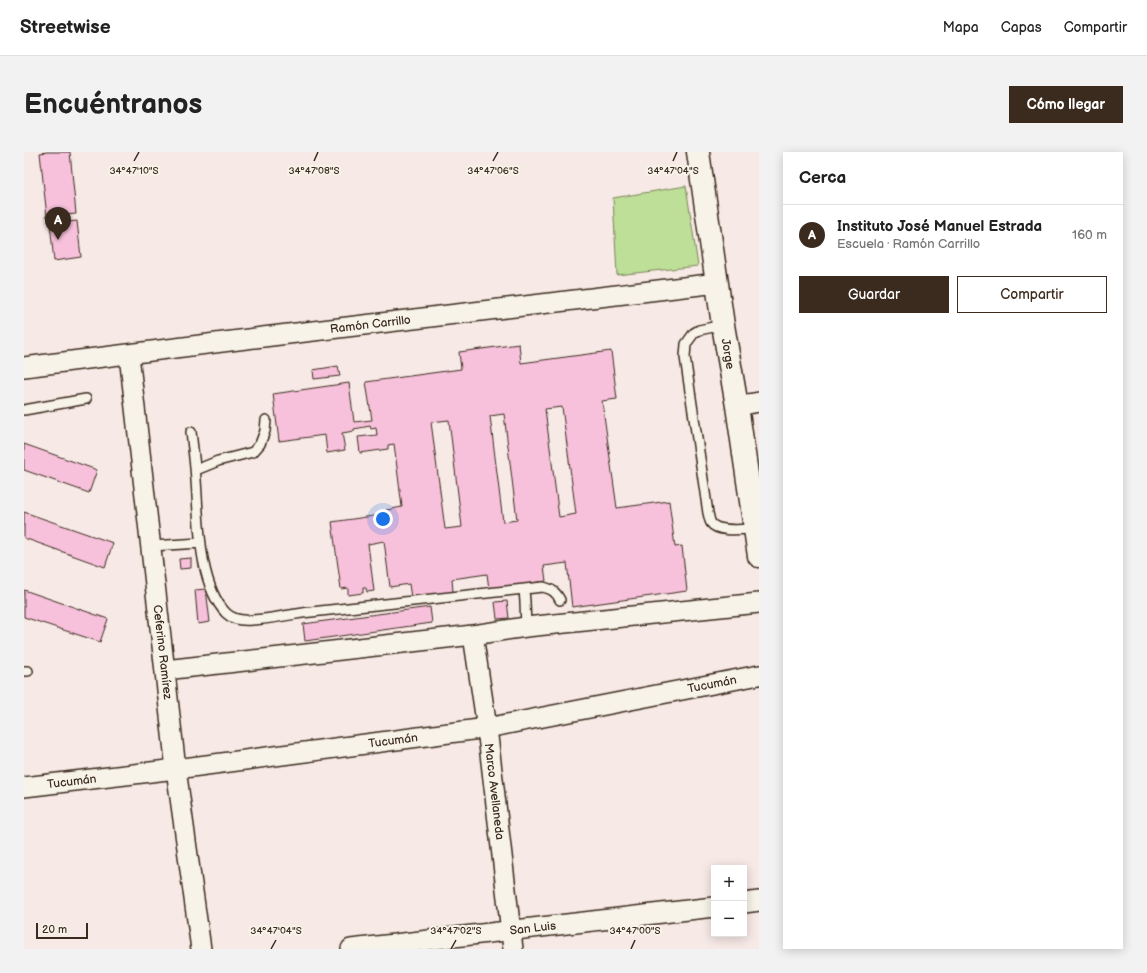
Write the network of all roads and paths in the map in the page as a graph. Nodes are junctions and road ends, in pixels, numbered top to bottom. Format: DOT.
graph roads {
  1 [pos="698,152"];
  2 [pos="717,283"];
  3 [pos="723,325"];
  4 [pos="129,354"];
  5 [pos="24,367"];
  6 [pos="86,399"];
  7 [pos="759,402"];
  8 [pos="737,406"];
  9 [pos="24,410"];
  10 [pos="266,420"];
  11 [pos="191,432"];
  12 [pos="196,470"];
  13 [pos="755,529"];
  14 [pos="201,543"];
  15 [pos="151,546"];
  16 [pos="759,556"];
  17 [pos="524,589"];
  18 [pos="560,600"];
  19 [pos="759,603"];
  20 [pos="526,627"];
  21 [pos="473,635"];
  22 [pos="165,670"];
  23 [pos="759,675"];
  24 [pos="487,728"];
  25 [pos="176,769"];
  26 [pos="24,787"];
  27 [pos="759,902"];
  28 [pos="747,903"];
  29 [pos="711,907"];
  30 [pos="510,930"];
  31 [pos="201,949"];
  32 [pos="351,949"];
  33 [pos="513,949"];
  1 -- 2 [label="street, Jorge"];
  2 -- 3 [label="street, Jorge"];
  2 -- 4 [label="street, Ramón Carrillo"];
  3 -- 8 [label="street, Jorge"];
  3 -- 13 [label="lane"];
  4 -- 5 [label="street, Ramón Carrillo"];
  4 -- 15 [label="street, Ceferino Ramírez"];
  6 -- 9 [label="lane"];
  7 -- 8 [label="street"];
  8 -- 13 [label="street, Jorge"];
  10 -- 12 [label="lane"];
  11 -- 12 [label="lane"];
  12 -- 14 [label="lane"];
  13 -- 16 [label="street, Jorge"];
  14 -- 15 [label="lane"];
  14 -- 17 [label="lane"];
  15 -- 22 [label="street, Ceferino Ramírez"];
  17 -- 18 [label="lane"];
  17 -- 20 [label="lane"];
  19 -- 20 [label="street"];
  20 -- 21 [label="street"];
  21 -- 22 [label="street"];
  21 -- 24 [label="street, Marco Avellaneda"];
  22 -- 25 [label="street, Ceferino Ramírez"];
  23 -- 24 [label="street, Tucumán"];
  24 -- 25 [label="street, Tucumán"];
  24 -- 30 [label="street, Marco Avellaneda"];
  25 -- 26 [label="street, Tucumán"];
  25 -- 31 [label="street, Ceferino Ramírez"];
  27 -- 28 [label="street"];
  29 -- 30 [label="street, San Luis"];
  30 -- 32 [label="street, San Luis"];
  30 -- 33 [label="street, Marco Avellaneda"];
}
